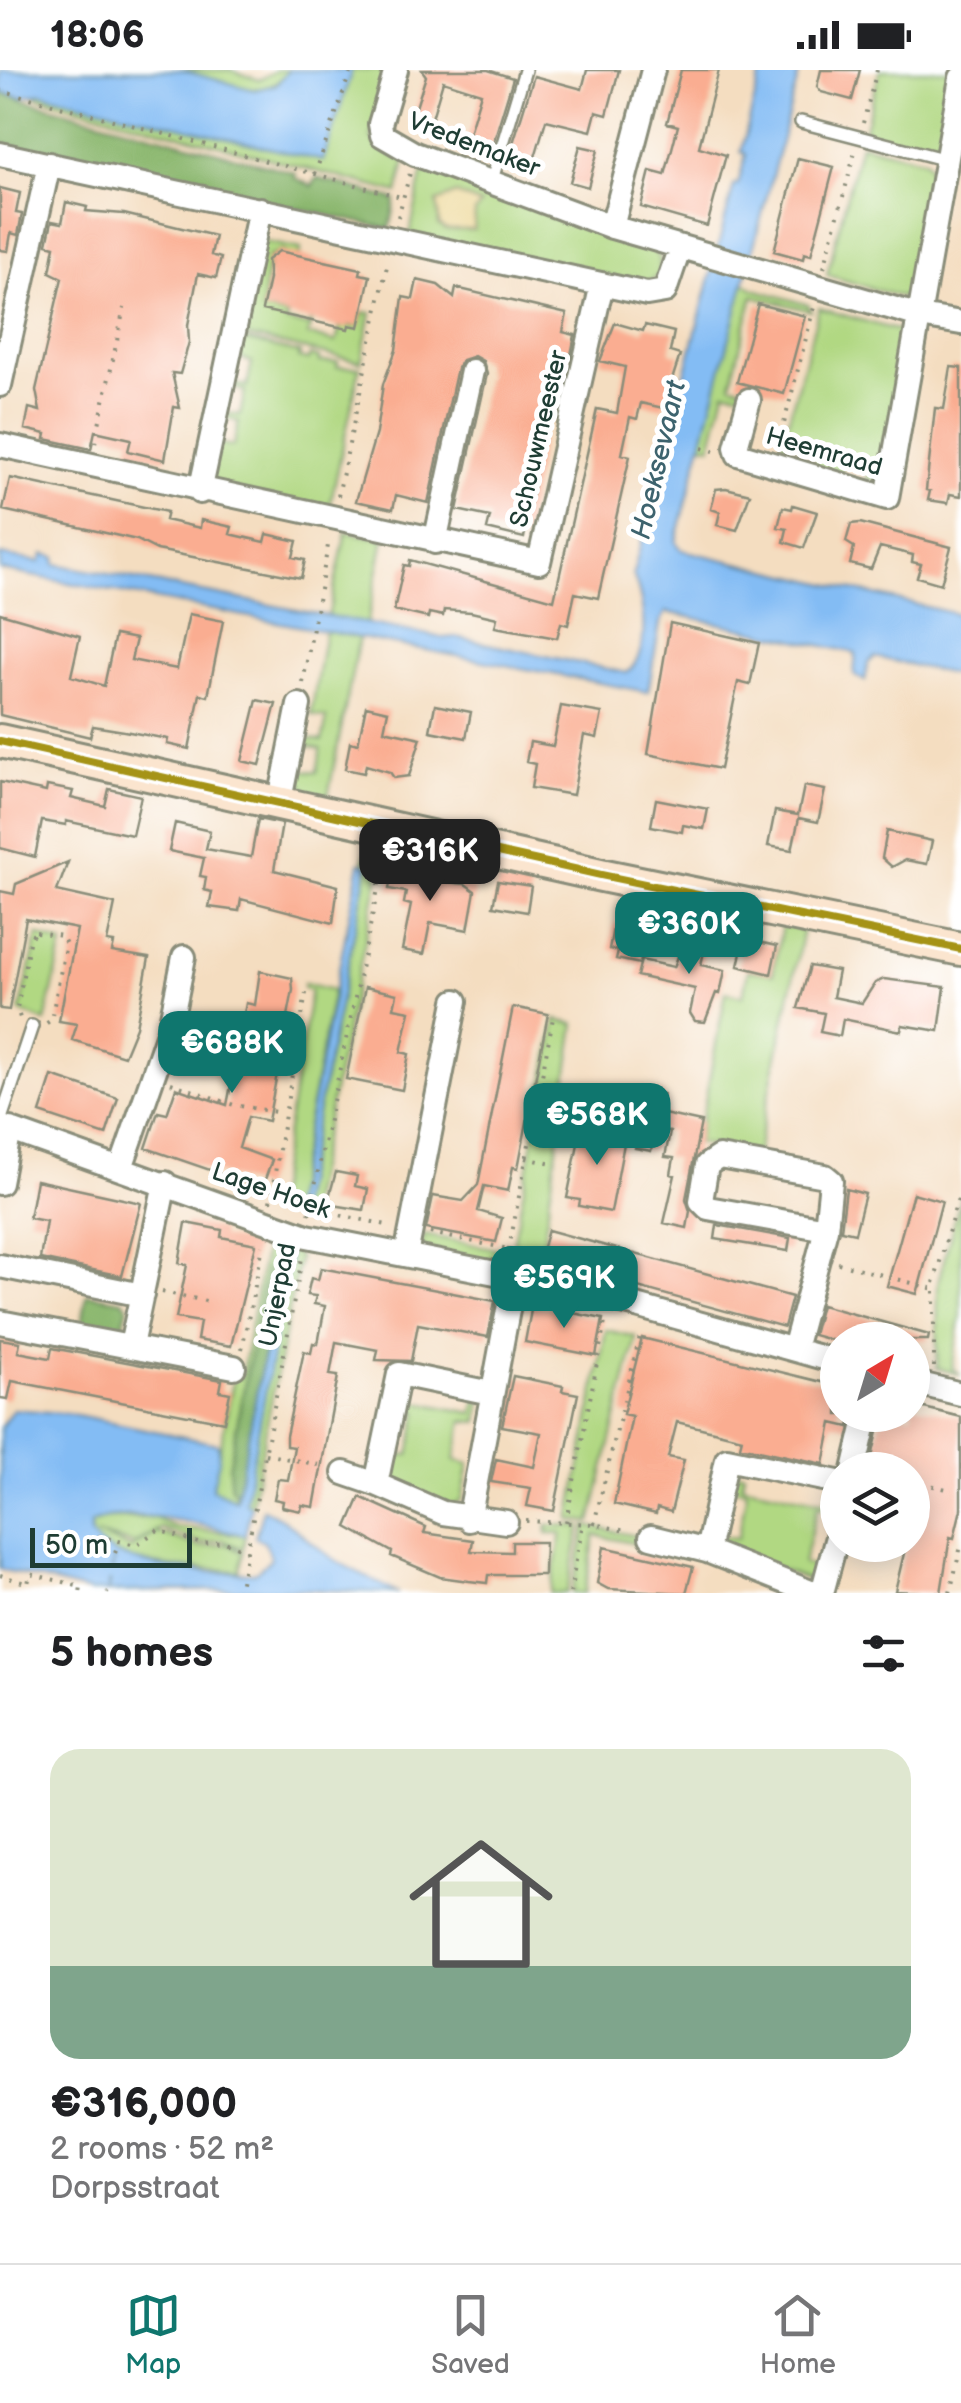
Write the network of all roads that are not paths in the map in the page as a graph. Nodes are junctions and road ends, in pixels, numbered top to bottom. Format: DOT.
graph roads {
  1 [pos="396,70"];
  2 [pos="525,70"];
  3 [pos="653,70"];
  4 [pos="961,78"];
  5 [pos="801,122"];
  6 [pos="0,154"];
  7 [pos="946,160"];
  8 [pos="48,164"];
  9 [pos="491,182"];
  10 [pos="260,209"];
  11 [pos="612,226"];
  12 [pos="680,247"];
  13 [pos="602,284"];
  14 [pos="920,316"];
  15 [pos="961,323"];
  16 [pos="472,371"];
  17 [pos="0,385"];
  18 [pos="749,400"];
  19 [pos="0,445"];
  20 [pos="200,492"];
  21 [pos="435,542"];
  22 [pos="299,705"];
  23 [pos="0,741"];
  24 [pos="279,805"];
  25 [pos="961,949"];
  26 [pos="184,956"];
  27 [pos="456,1002"];
  28 [pos="33,1024"];
  29 [pos="3,1125"];
  30 [pos="121,1168"];
  31 [pos="0,1183"];
  32 [pos="166,1184"];
  33 [pos="826,1229"];
  34 [pos="406,1255"];
  35 [pos="0,1266"];
  36 [pos="514,1278"];
  37 [pos="142,1292"];
  38 [pos="0,1322"];
  39 [pos="131,1346"];
  40 [pos="794,1350"];
  41 [pos="820,1357"];
  42 [pos="234,1367"];
  43 [pos="930,1386"];
  44 [pos="492,1393"];
  45 [pos="961,1394"];
  46 [pos="344,1473"];
  47 [pos="820,1477"];
  48 [pos="376,1484"];
  49 [pos="469,1520"];
  50 [pos="506,1522"];
  51 [pos="651,1537"];
  52 [pos="707,1552"];
  53 [pos="830,1562"];
  54 [pos="813,1593"];
  55 [pos="822,1593"];
  1 -- 9 [label="street, Vredemaker"];
  2 -- 9 [label="lane"];
  3 -- 11 [label="street"];
  4 -- 7 [label="street, Heemraad"];
  5 -- 7 [label="lane"];
  6 -- 8 [label="street"];
  7 -- 14 [label="street, Heemraad"];
  8 -- 10 [label="street"];
  8 -- 17 [label="street"];
  9 -- 11 [label="street, Vredemaker"];
  10 -- 13 [label="street"];
  10 -- 20 [label="street"];
  11 -- 12 [label="street, Vredemaker"];
  12 -- 13 [label="street"];
  12 -- 14 [label="street, Vredemaker"];
  13 -- 21 [label="street, Schouwmeester"];
  14 -- 15 [label="street"];
  14 -- 18 [label="street, Heemraad"];
  16 -- 21 [label="street"];
  19 -- 20 [label="street, Schouwmeester"];
  20 -- 21 [label="street, Schouwmeester"];
  22 -- 24 [label="street"];
  23 -- 24 [label="street"];
  24 -- 25 [label="street"];
  26 -- 30 [label="street"];
  27 -- 34 [label="street"];
  28 -- 29 [label="lane"];
  29 -- 30 [label="street, Lage Hoek"];
  29 -- 31 [label="street"];
  30 -- 32 [label="street, Lage Hoek"];
  32 -- 34 [label="street, Lage Hoek"];
  32 -- 37 [label="street"];
  33 -- 33 [label="street"];
  33 -- 40 [label="street"];
  34 -- 36 [label="street, Lage Hoek"];
  35 -- 37 [label="street"];
  36 -- 40 [label="street, Lage Hoek"];
  36 -- 44 [label="street"];
  37 -- 39 [label="street"];
  38 -- 39 [label="street"];
  39 -- 42 [label="street"];
  40 -- 41 [label="street, Lage Hoek"];
  43 -- 45 [label="street"];
  44 -- 48 [label="street"];
  44 -- 49 [label="street"];
  46 -- 48 [label="street"];
  47 -- 52 [label="street"];
  48 -- 49 [label="street"];
  49 -- 50 [label="street"];
  51 -- 52 [label="street"];
  52 -- 54 [label="street"];
  53 -- 55 [label="street"];
}
